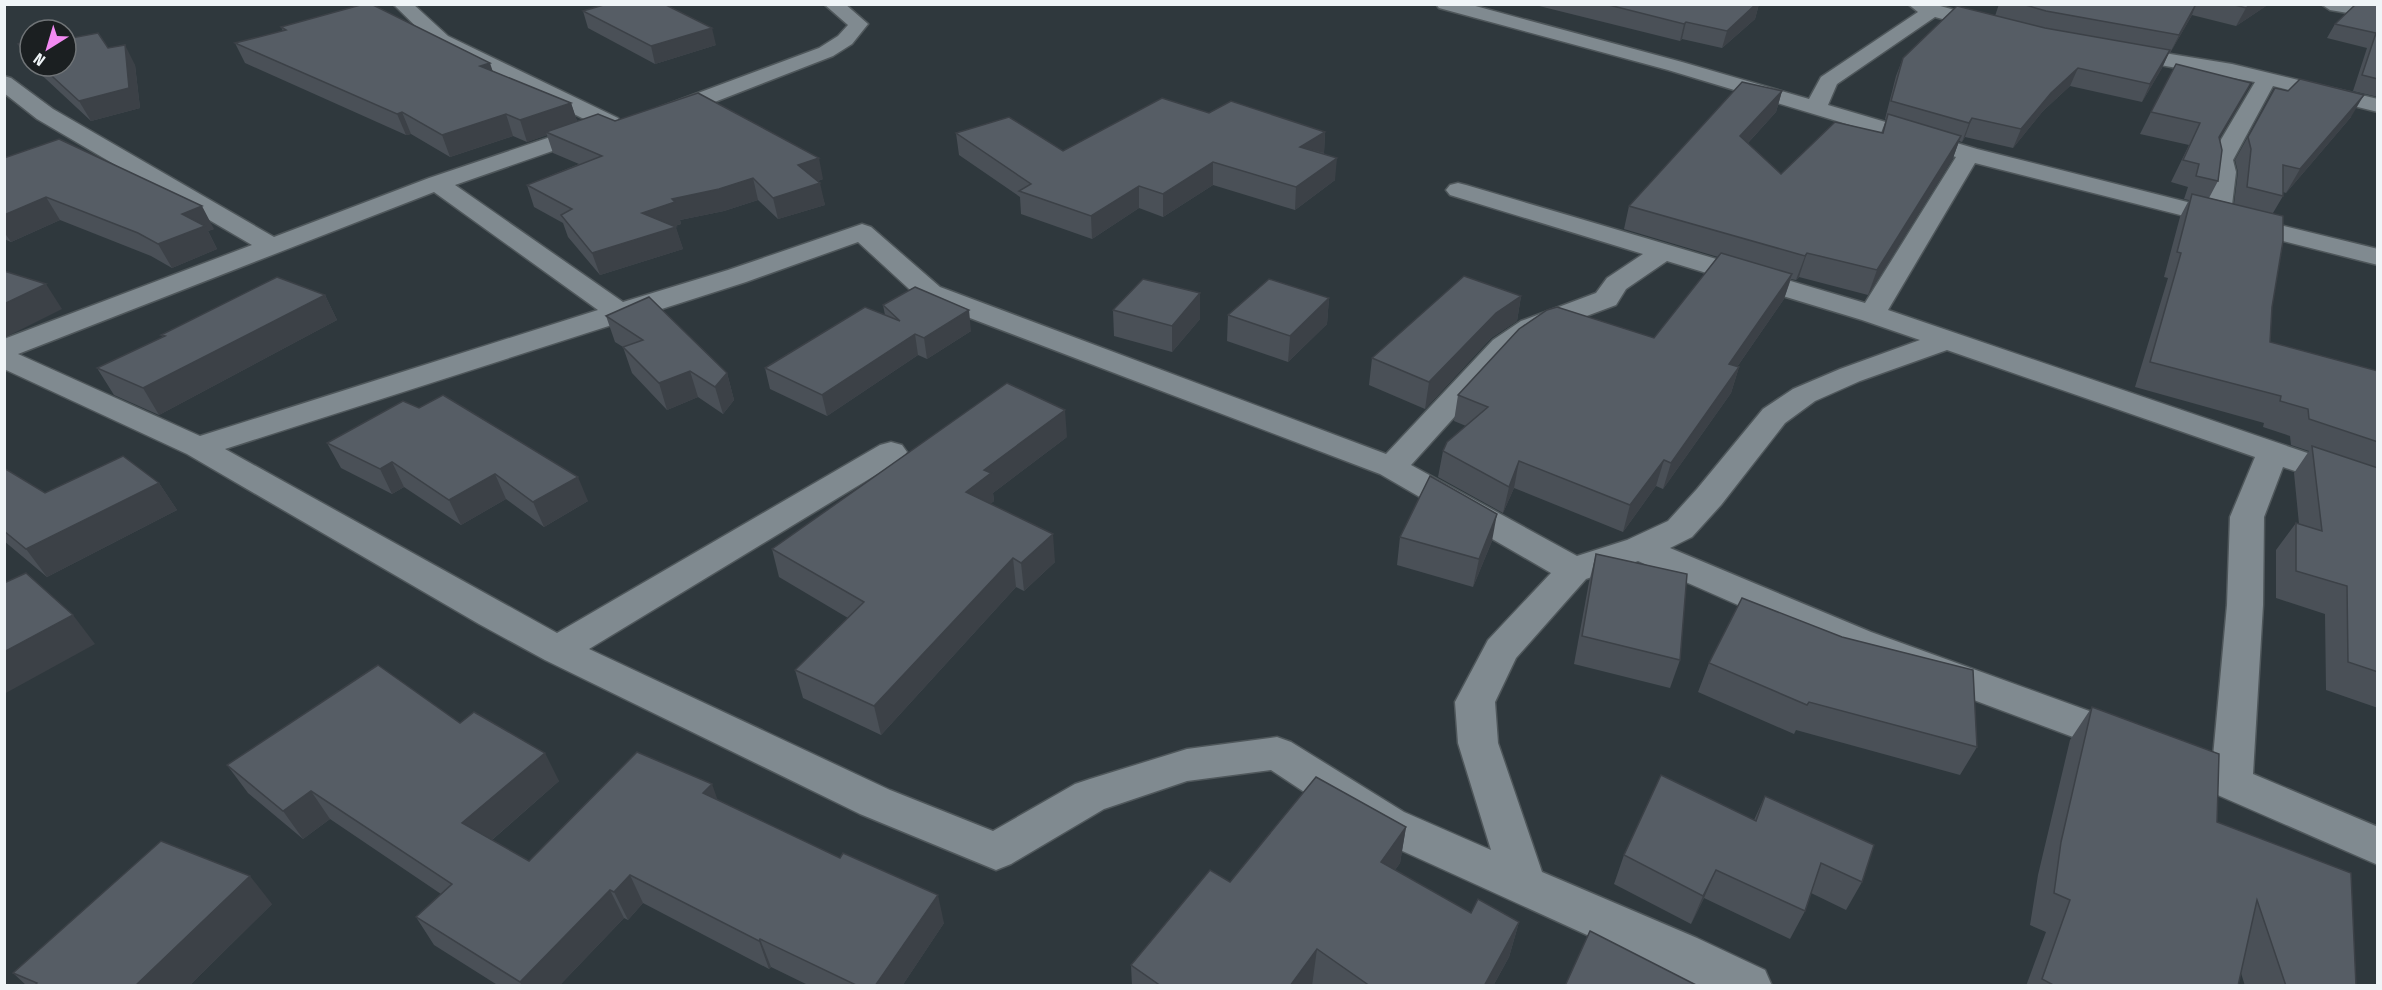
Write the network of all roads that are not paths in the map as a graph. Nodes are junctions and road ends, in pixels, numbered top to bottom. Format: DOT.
graph roads {
  1 [pos="402,4"];
  2 [pos="833,4"];
  3 [pos="2330,4"];
  4 [pos="1449,5"];
  5 [pos="1925,8"];
  6 [pos="2378,13"];
  7 [pos="2007,29"];
  8 [pos="2102,48"];
  9 [pos="2265,80"];
  10 [pos="4,82"];
  11 [pos="2378,106"];
  12 [pos="1815,109"];
  13 [pos="627,120"];
  14 [pos="1970,154"];
  15 [pos="437,183"];
  16 [pos="1458,190"];
  17 [pos="2218,216"];
  18 [pos="272,246"];
  19 [pos="1664,252"];
  20 [pos="2378,257"];
  21 [pos="619,312"];
  22 [pos="1872,314"];
  23 [pos="1947,340"];
  24 [pos="4,350"];
  25 [pos="4,358"];
  26 [pos="198,447"];
  27 [pos="891,452"];
  28 [pos="2273,452"];
  29 [pos="1391,467"];
  30 [pos="2378,489"];
  31 [pos="1639,548"];
  32 [pos="1574,570"];
  33 [pos="558,650"];
  34 [pos="2232,783"];
  35 [pos="2378,847"];
  36 [pos="1524,883"];
  37 [pos="1748,986"];
  1 -- 13 [label="street"];
  2 -- 13 [label="street"];
  3 -- 6 [label="street"];
  4 -- 12 [label="street"];
  5 -- 7 [label="street"];
  5 -- 12 [label="street"];
  8 -- 9 [label="street"];
  9 -- 11 [label="street"];
  9 -- 17 [label="street"];
  10 -- 18 [label="street"];
  12 -- 14 [label="street"];
  13 -- 15 [label="street"];
  14 -- 17 [label="street"];
  14 -- 22 [label="street"];
  15 -- 18 [label="street"];
  15 -- 21 [label="street"];
  16 -- 19 [label="street"];
  17 -- 20 [label="street"];
  18 -- 24 [label="street"];
  19 -- 22 [label="street"];
  19 -- 29 [label="street"];
  21 -- 26 [label="street"];
  21 -- 29 [label="street"];
  22 -- 23 [label="street"];
  23 -- 28 [label="street"];
  23 -- 31 [label="street"];
  25 -- 26 [label="street"];
  26 -- 33 [label="street"];
  27 -- 33 [label="street"];
  28 -- 30 [label="street"];
  28 -- 34 [label="street"];
  29 -- 32 [label="street"];
  31 -- 32 [label="street"];
  31 -- 34 [label="street"];
  32 -- 36 [label="street"];
  33 -- 36 [label="street"];
  34 -- 35 [label="street"];
  36 -- 37 [label="street"];
}
